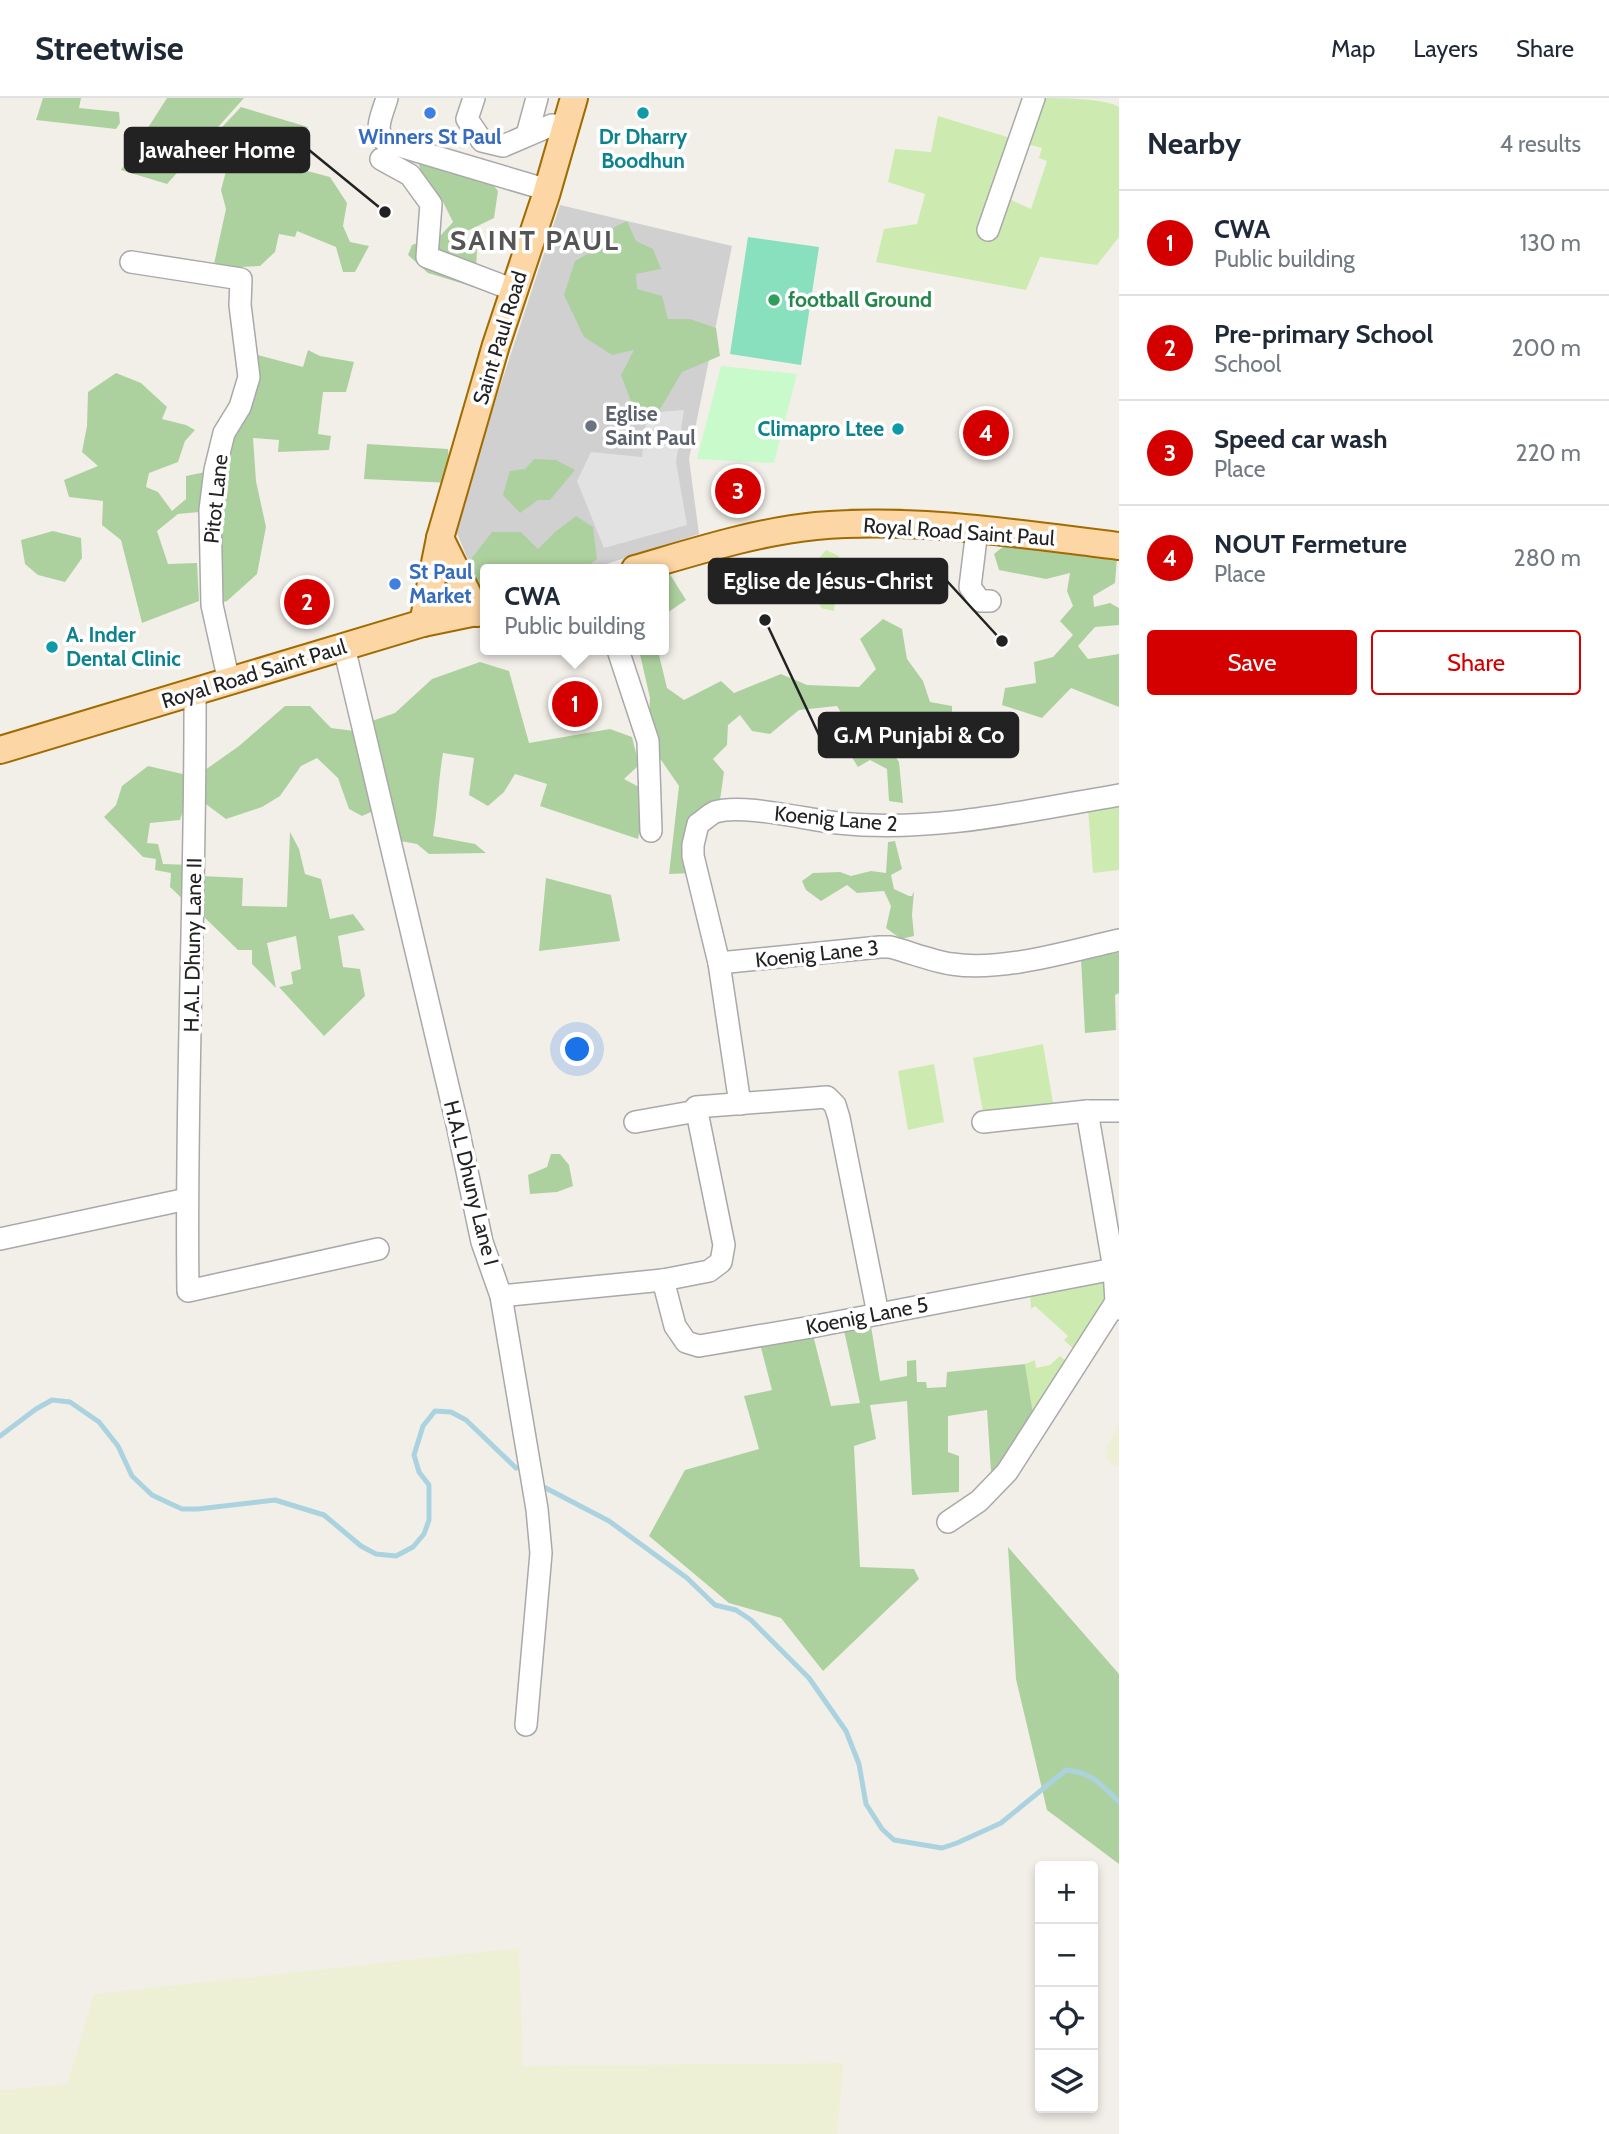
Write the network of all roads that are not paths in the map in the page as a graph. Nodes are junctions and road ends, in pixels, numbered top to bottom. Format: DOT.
graph roads {
  1 [pos="387,98"];
  2 [pos="474,98"];
  3 [pos="537,98"];
  4 [pos="574,98"];
  5 [pos="1034,98"];
  6 [pos="566,127"];
  7 [pos="527,135"];
  8 [pos="381,159"];
  9 [pos="548,190"];
  10 [pos="988,230"];
  11 [pos="131,262"];
  12 [pos="514,290"];
  13 [pos="977,530"];
  14 [pos="440,538"];
  15 [pos="1119,546"];
  16 [pos="653,564"];
  17 [pos="990,601"];
  18 [pos="480,610"];
  19 [pos="480,612"];
  20 [pos="423,623"];
  21 [pos="344,647"];
  22 [pos="620,655"];
  23 [pos="229,682"];
  24 [pos="195,692"];
  25 [pos="12,747"];
  26 [pos="1119,795"];
  27 [pos="651,831"];
  28 [pos="1119,940"];
  29 [pos="719,963"];
  30 [pos="740,1104"];
  31 [pos="696,1111"];
  32 [pos="1087,1111"];
  33 [pos="1119,1111"];
  34 [pos="635,1122"];
  35 [pos="982,1122"];
  36 [pos="187,1199"];
  37 [pos="0,1240"];
  38 [pos="378,1249"];
  39 [pos="1114,1269"];
  40 [pos="663,1280"];
  41 [pos="501,1296"];
  42 [pos="1118,1305"];
  43 [pos="878,1314"];
  44 [pos="948,1522"];
  45 [pos="526,1725"];
  1 -- 9 [label="street"];
  2 -- 7 [label="street"];
  3 -- 7 [label="street"];
  4 -- 6 [label="main road, Saint Paul Road"];
  5 -- 10 [label="street"];
  6 -- 7 [label="street"];
  6 -- 9 [label="main road, Saint Paul Road"];
  8 -- 12 [label="street"];
  9 -- 12 [label="main road, Saint Paul Road"];
  11 -- 23 [label="street, Pitot Lane"];
  12 -- 14 [label="main road, Saint Paul Road"];
  13 -- 15 [label="main road, Royal Road Saint Paul"];
  13 -- 16 [label="main road, Royal Road Saint Paul"];
  13 -- 17 [label="street"];
  14 -- 18 [label="main road"];
  14 -- 20 [label="main road, Saint Paul Road"];
  19 -- 20 [label="main road, Royal Road Saint Paul"];
  20 -- 21 [label="main road, Royal Road Saint Paul"];
  21 -- 23 [label="main road, Royal Road Saint Paul"];
  21 -- 41 [label="street, H.A.L Dhuny Lane I"];
  22 -- 27 [label="street"];
  23 -- 24 [label="main road, Royal Road Saint Paul"];
  24 -- 25 [label="main road, Royal Road Saint Paul"];
  24 -- 36 [label="street, H.A.L Dhuny Lane II"];
  26 -- 29 [label="street, Koenig Lane 2"];
  28 -- 29 [label="street, Koenig Lane 3"];
  29 -- 30 [label="street, Koenig Lane 2"];
  30 -- 31 [label="street"];
  30 -- 43 [label="street"];
  31 -- 34 [label="street"];
  31 -- 40 [label="street"];
  32 -- 33 [label="street"];
  32 -- 35 [label="street"];
  32 -- 39 [label="street"];
  36 -- 37 [label="street"];
  36 -- 38 [label="street, H.A.L Dhuny Lane II"];
  39 -- 42 [label="street"];
  39 -- 43 [label="street, Koenig Lane 5"];
  40 -- 41 [label="street"];
  40 -- 43 [label="street, Koenig Lane 5"];
  41 -- 45 [label="street, H.A.L Dhuny Lane I"];
  42 -- 44 [label="street"];
}
